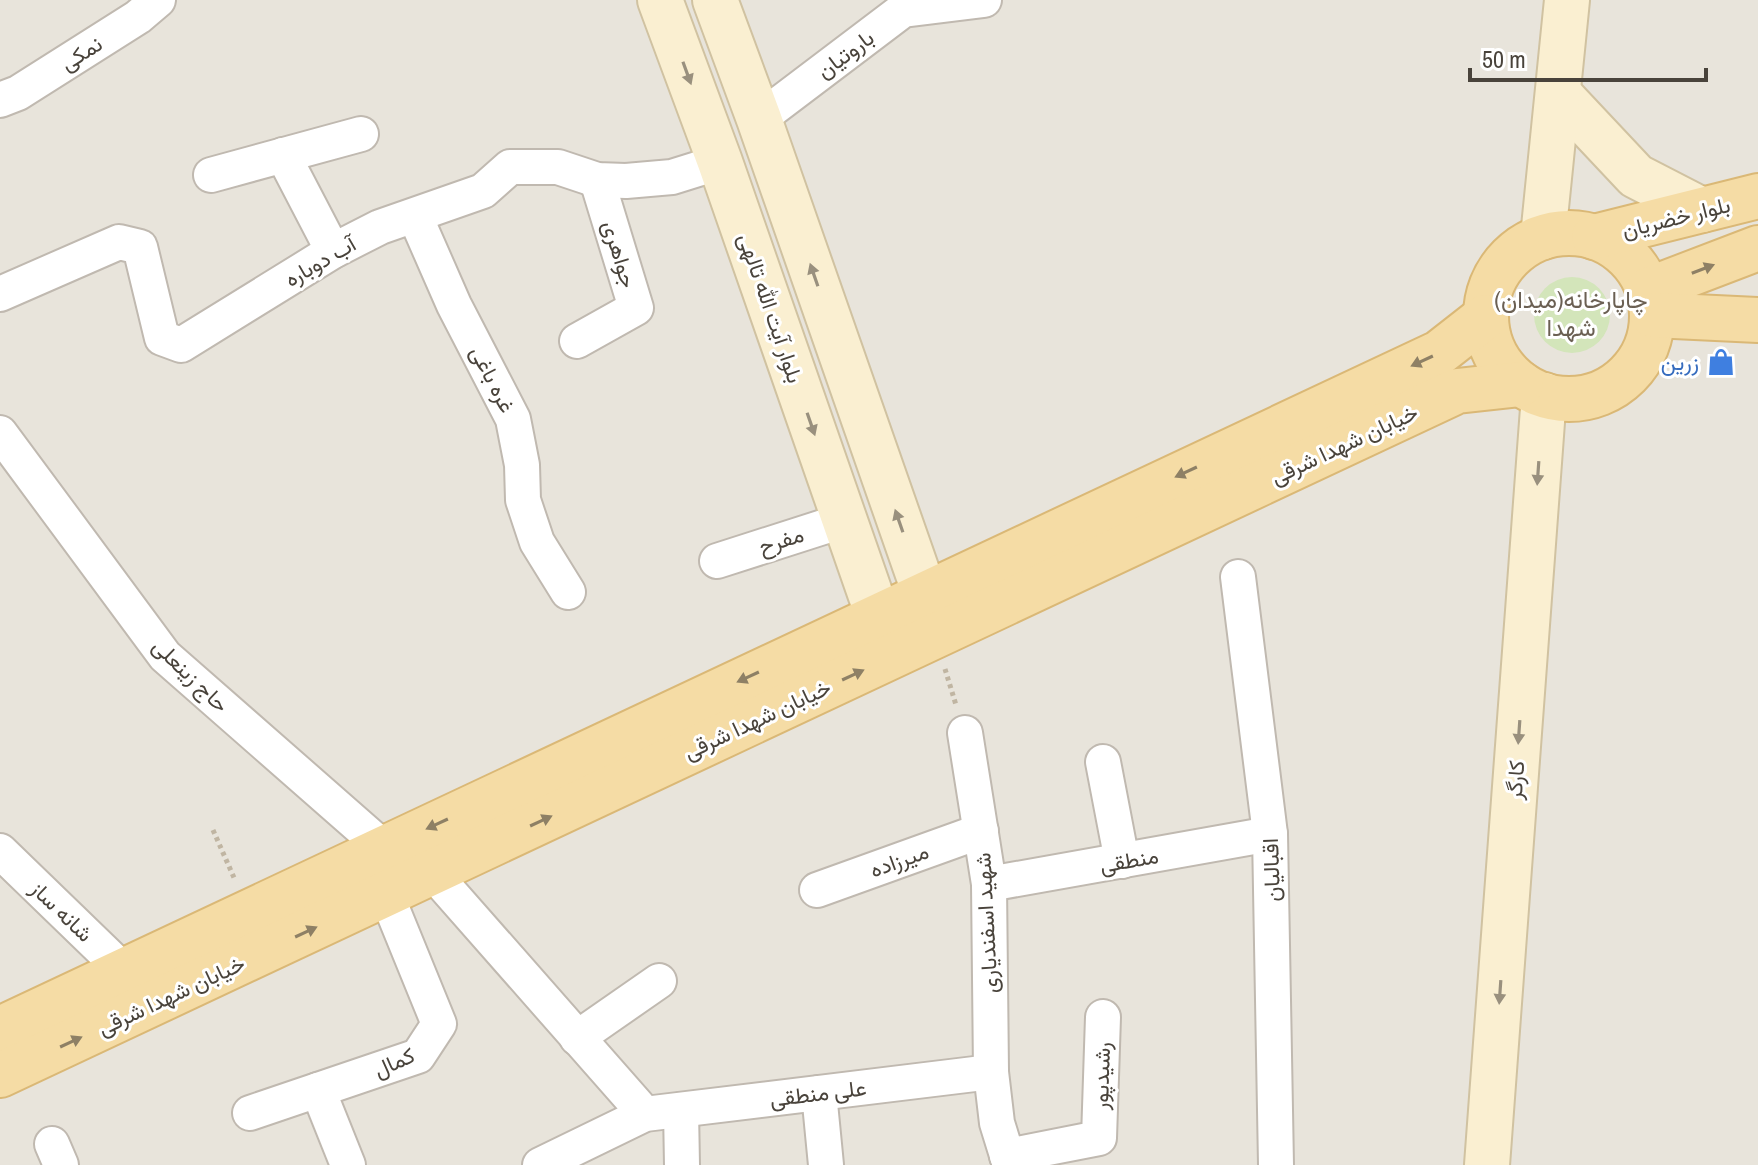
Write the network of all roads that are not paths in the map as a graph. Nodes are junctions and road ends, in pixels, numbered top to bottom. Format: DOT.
graph roads {
  1 [pos="158,0"];
  2 [pos="660,0"];
  3 [pos="715,0"];
  4 [pos="984,0"];
  5 [pos="1567,0"];
  6 [pos="901,5"];
  7 [pos="1558,93"];
  8 [pos="0,100"];
  9 [pos="759,119"];
  10 [pos="361,134"];
  11 [pos="283,155"];
  12 [pos="720,162"];
  13 [pos="211,175"];
  14 [pos="597,180"];
  15 [pos="1758,196"];
  16 [pos="1702,210"];
  17 [pos="415,216"];
  18 [pos="1543,237"];
  19 [pos="1594,237"];
  20 [pos="1758,248"];
  21 [pos="333,251"];
  22 [pos="0,294"];
  23 [pos="1650,303"];
  24 [pos="1485,317"];
  25 [pos="1758,320"];
  26 [pos="577,341"];
  27 [pos="1532,390"];
  28 [pos="0,433"];
  29 [pos="845,520"];
  30 [pos="717,561"];
  31 [pos="1238,577"];
  32 [pos="568,592"];
  33 [pos="925,594"];
  34 [pos="878,616"];
  35 [pos="965,733"];
  36 [pos="1103,762"];
  37 [pos="981,831"];
  38 [pos="1270,834"];
  39 [pos="385,849"];
  40 [pos="1122,861"];
  41 [pos="7,872"];
  42 [pos="432,872"];
  43 [pos="989,884"];
  44 [pos="817,890"];
  45 [pos="386,894"];
  46 [pos="124,971"];
  47 [pos="659,981"];
  48 [pos="1103,1017"];
  49 [pos="0,1029"];
  50 [pos="577,1038"];
  51 [pos="991,1072"];
  52 [pos="0,1075"];
  53 [pos="318,1090"];
  54 [pos="819,1093"];
  55 [pos="681,1110"];
  56 [pos="250,1113"];
  57 [pos="645,1114"];
  58 [pos="1008,1160"];
  59 [pos="348,1165"];
  60 [pos="540,1165"];
  61 [pos="682,1165"];
  62 [pos="826,1165"];
  63 [pos="1276,1165"];
  64 [pos="1487,1165"];
  1 -- 8 [label="street, نمکی"];
  2 -- 12 [label="main road, بلوار آیت الله تالهی, one-way"];
  3 -- 9 [label="main road"];
  4 -- 6 [label="street, باروتیان"];
  5 -- 7 [label="main road"];
  6 -- 9 [label="street, باروتیان"];
  7 -- 16 [label="main road"];
  7 -- 18 [label="main road"];
  9 -- 12 [label="main road"];
  33 -- 9 [label="main road, one-way"];
  10 -- 11 [label="street"];
  11 -- 13 [label="street"];
  11 -- 21 [label="street"];
  12 -- 14 [label="street, آب دوباره"];
  12 -- 29 [label="main road, بلوار آیت الله تالهی, one-way"];
  14 -- 17 [label="street, آب دوباره"];
  14 -- 26 [label="street, جواهری"];
  15 -- 16 [label="main road, بلوار خضریان"];
  16 -- 19 [label="main road, بلوار خضریان"];
  17 -- 21 [label="street, آب دوباره"];
  17 -- 32 [label="street, غره باغی"];
  18 -- 19 [label="main road"];
  18 -- 24 [label="main road"];
  19 -- 23 [label="main road"];
  23 -- 20 [label="main road, one-way"];
  21 -- 22 [label="street, آب دوباره"];
  23 -- 25 [label="main road"];
  23 -- 27 [label="main road"];
  24 -- 27 [label="main road"];
  24 -- 33 [label="main road, خیابان شهدا شرقی, one-way"];
  42 -- 27 [label="main road, خیابان شهدا شرقی, one-way"];
  27 -- 64 [label="main road, کارگر, one-way"];
  28 -- 39 [label="street, حاج زینعلی"];
  29 -- 30 [label="street, مفرح"];
  29 -- 34 [label="main road, بلوار آیت الله تالهی"];
  31 -- 38 [label="street, اقبالیان"];
  33 -- 34 [label="main road, خیابان شهدا شرقی"];
  34 -- 39 [label="main road, خیابان شهدا شرقی, one-way"];
  35 -- 37 [label="street, شهید اسفندیاری"];
  36 -- 40 [label="street"];
  37 -- 43 [label="street, شهید اسفندیاری"];
  37 -- 44 [label="street, میرزاده"];
  38 -- 40 [label="street, منطقی"];
  38 -- 63 [label="street, اقبالیان"];
  39 -- 46 [label="main road, خیابان شهدا شرقی"];
  40 -- 43 [label="street, منطقی"];
  41 -- 46 [label="street, شانه ساز"];
  42 -- 45 [label="main road, خیابان شهدا شرقی"];
  42 -- 50 [label="street"];
  43 -- 51 [label="street, شهید اسفندیاری"];
  52 -- 45 [label="main road, خیابان شهدا شرقی, one-way"];
  45 -- 53 [label="street, کمال"];
  46 -- 49 [label="main road, خیابان شهدا شرقی"];
  47 -- 50 [label="street"];
  48 -- 58 [label="street, رشیدپور"];
  50 -- 57 [label="street"];
  51 -- 54 [label="street, علی منطقی"];
  51 -- 58 [label="street, شهید اسفندیاری"];
  53 -- 56 [label="street, کمال"];
  53 -- 59 [label="street"];
  54 -- 55 [label="street, علی منطقی"];
  54 -- 62 [label="street"];
  55 -- 57 [label="street, علی منطقی"];
  55 -- 61 [label="street"];
  57 -- 60 [label="street, علی منطقی"];
}
